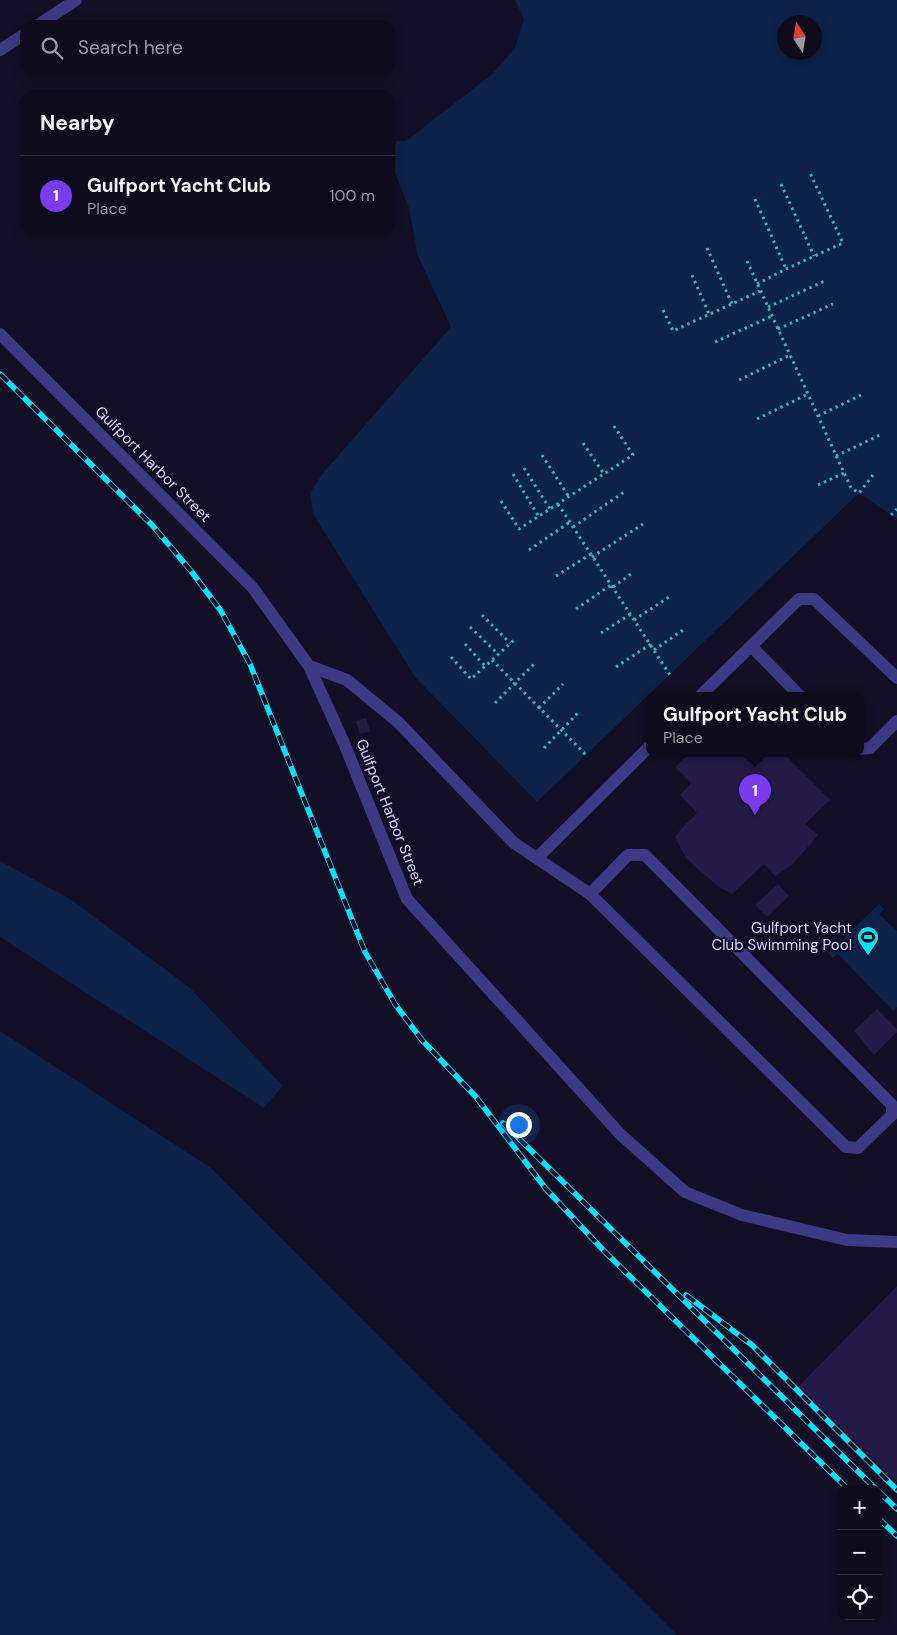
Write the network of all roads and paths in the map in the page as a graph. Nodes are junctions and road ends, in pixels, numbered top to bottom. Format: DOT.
graph roads {
  1 [pos="76,0"];
  2 [pos="46,20"];
  3 [pos="20,37"];
  4 [pos="0,50"];
  5 [pos="810,172"];
  6 [pos="781,184"];
  7 [pos="755,198"];
  8 [pos="707,248"];
  9 [pos="814,256"];
  10 [pos="746,261"];
  11 [pos="786,269"];
  12 [pos="692,275"];
  13 [pos="827,280"];
  14 [pos="757,284"];
  15 [pos="760,291"];
  16 [pos="732,304"];
  17 [pos="833,304"];
  18 [pos="768,308"];
  19 [pos="662,310"];
  20 [pos="709,314"];
  21 [pos="772,316"];
  22 [pos="778,329"];
  23 [pos="0,334"];
  24 [pos="715,342"];
  25 [pos="790,355"];
  26 [pos="739,380"];
  27 [pos="808,394"];
  28 [pos="861,395"];
  29 [pos="818,416"];
  30 [pos="757,419"];
  31 [pos="614,426"];
  32 [pos="880,435"];
  33 [pos="583,443"];
  34 [pos="542,455"];
  35 [pos="836,456"];
  36 [pos="524,468"];
  37 [pos="844,473"];
  38 [pos="513,474"];
  39 [pos="604,474"];
  40 [pos="874,475"];
  41 [pos="818,485"];
  42 [pos="624,492"];
  43 [pos="569,497"];
  44 [pos="500,501"];
  45 [pos="558,504"];
  46 [pos="897,509"];
  47 [pos="550,510"];
  48 [pos="891,515"];
  49 [pos="539,517"];
  50 [pos="570,522"];
  51 [pos="643,524"];
  52 [pos="573,527"];
  53 [pos="529,550"];
  54 [pos="592,555"];
  55 [pos="630,574"];
  56 [pos="556,576"];
  57 [pos="612,586"];
  58 [pos="669,597"];
  59 [pos="576,609"];
  60 [pos="631,614"];
  61 [pos="482,615"];
  62 [pos="634,620"];
  63 [pos="470,627"];
  64 [pos="686,628"];
  65 [pos="601,633"];
  66 [pos="514,640"];
  67 [pos="510,643"];
  68 [pos="465,644"];
  69 [pos="651,644"];
  70 [pos="751,646"];
  71 [pos="654,650"];
  72 [pos="498,654"];
  73 [pos="451,656"];
  74 [pos="492,660"];
  75 [pos="534,664"];
  76 [pos="309,666"];
  77 [pos="485,666"];
  78 [pos="616,668"];
  79 [pos="670,675"];
  80 [pos="897,678"];
  81 [pos="514,683"];
  82 [pos="563,684"];
  83 [pos="704,692"];
  84 [pos="796,692"];
  85 [pos="494,703"];
  86 [pos="539,708"];
  87 [pos="578,713"];
  88 [pos="897,721"];
  89 [pos="562,730"];
  90 [pos="544,748"];
  91 [pos="864,749"];
  92 [pos="646,750"];
  93 [pos="586,755"];
  94 [pos="537,858"];
  95 [pos="590,894"];
  96 [pos="897,1242"];
  1 -- 2 [label="street"];
  3 -- 4 [label="street"];
  5 -- 9 [label="path"];
  6 -- 9 [label="path"];
  7 -- 11 [label="path"];
  8 -- 16 [label="path"];
  9 -- 11 [label="path"];
  10 -- 14 [label="path"];
  11 -- 14 [label="path"];
  12 -- 20 [label="path"];
  13 -- 18 [label="path"];
  14 -- 15 [label="path"];
  15 -- 16 [label="path"];
  15 -- 18 [label="path"];
  16 -- 20 [label="path"];
  17 -- 22 [label="path"];
  18 -- 21 [label="path"];
  19 -- 20 [label="path"];
  21 -- 22 [label="path"];
  21 -- 24 [label="path"];
  22 -- 25 [label="path"];
  23 -- 76 [label="street, Gulfport Harbor Street"];
  25 -- 26 [label="path"];
  25 -- 27 [label="path"];
  27 -- 29 [label="path"];
  27 -- 30 [label="path"];
  28 -- 29 [label="path"];
  29 -- 35 [label="path"];
  31 -- 39 [label="path"];
  32 -- 35 [label="path"];
  33 -- 39 [label="path"];
  34 -- 43 [label="path"];
  35 -- 37 [label="path"];
  36 -- 47 [label="path"];
  37 -- 40 [label="path"];
  37 -- 41 [label="path"];
  38 -- 49 [label="path"];
  39 -- 43 [label="path"];
  42 -- 52 [label="path"];
  43 -- 45 [label="path"];
  44 -- 49 [label="path"];
  45 -- 47 [label="path"];
  45 -- 50 [label="path"];
  46 -- 48 [label="path"];
  47 -- 49 [label="path"];
  50 -- 52 [label="path"];
  50 -- 53 [label="path"];
  51 -- 54 [label="path"];
  52 -- 54 [label="path"];
  54 -- 56 [label="path"];
  54 -- 57 [label="path"];
  55 -- 57 [label="path"];
  57 -- 59 [label="path"];
  57 -- 60 [label="path"];
  58 -- 62 [label="path"];
  60 -- 62 [label="path"];
  60 -- 65 [label="path"];
  61 -- 67 [label="path"];
  62 -- 69 [label="path"];
  63 -- 72 [label="path"];
  64 -- 71 [label="path"];
  66 -- 67 [label="path"];
  67 -- 72 [label="path"];
  68 -- 77 [label="path"];
  69 -- 71 [label="path"];
  69 -- 78 [label="path"];
  70 -- 80 [label="street"];
  70 -- 83 [label="street"];
  70 -- 84 [label="street"];
  71 -- 79 [label="path"];
  72 -- 74 [label="path"];
  73 -- 77 [label="path"];
  74 -- 77 [label="path"];
  74 -- 81 [label="path"];
  75 -- 81 [label="path"];
  76 -- 94 [label="street"];
  76 -- 96 [label="street, Gulfport Harbor Street"];
  81 -- 85 [label="path"];
  81 -- 86 [label="path"];
  82 -- 86 [label="path"];
  86 -- 89 [label="path"];
  87 -- 89 [label="path"];
  88 -- 91 [label="street"];
  89 -- 90 [label="path"];
  89 -- 93 [label="path"];
  92 -- 94 [label="street"];
  94 -- 95 [label="street"];
  95 -- 95 [label="street"];
}
